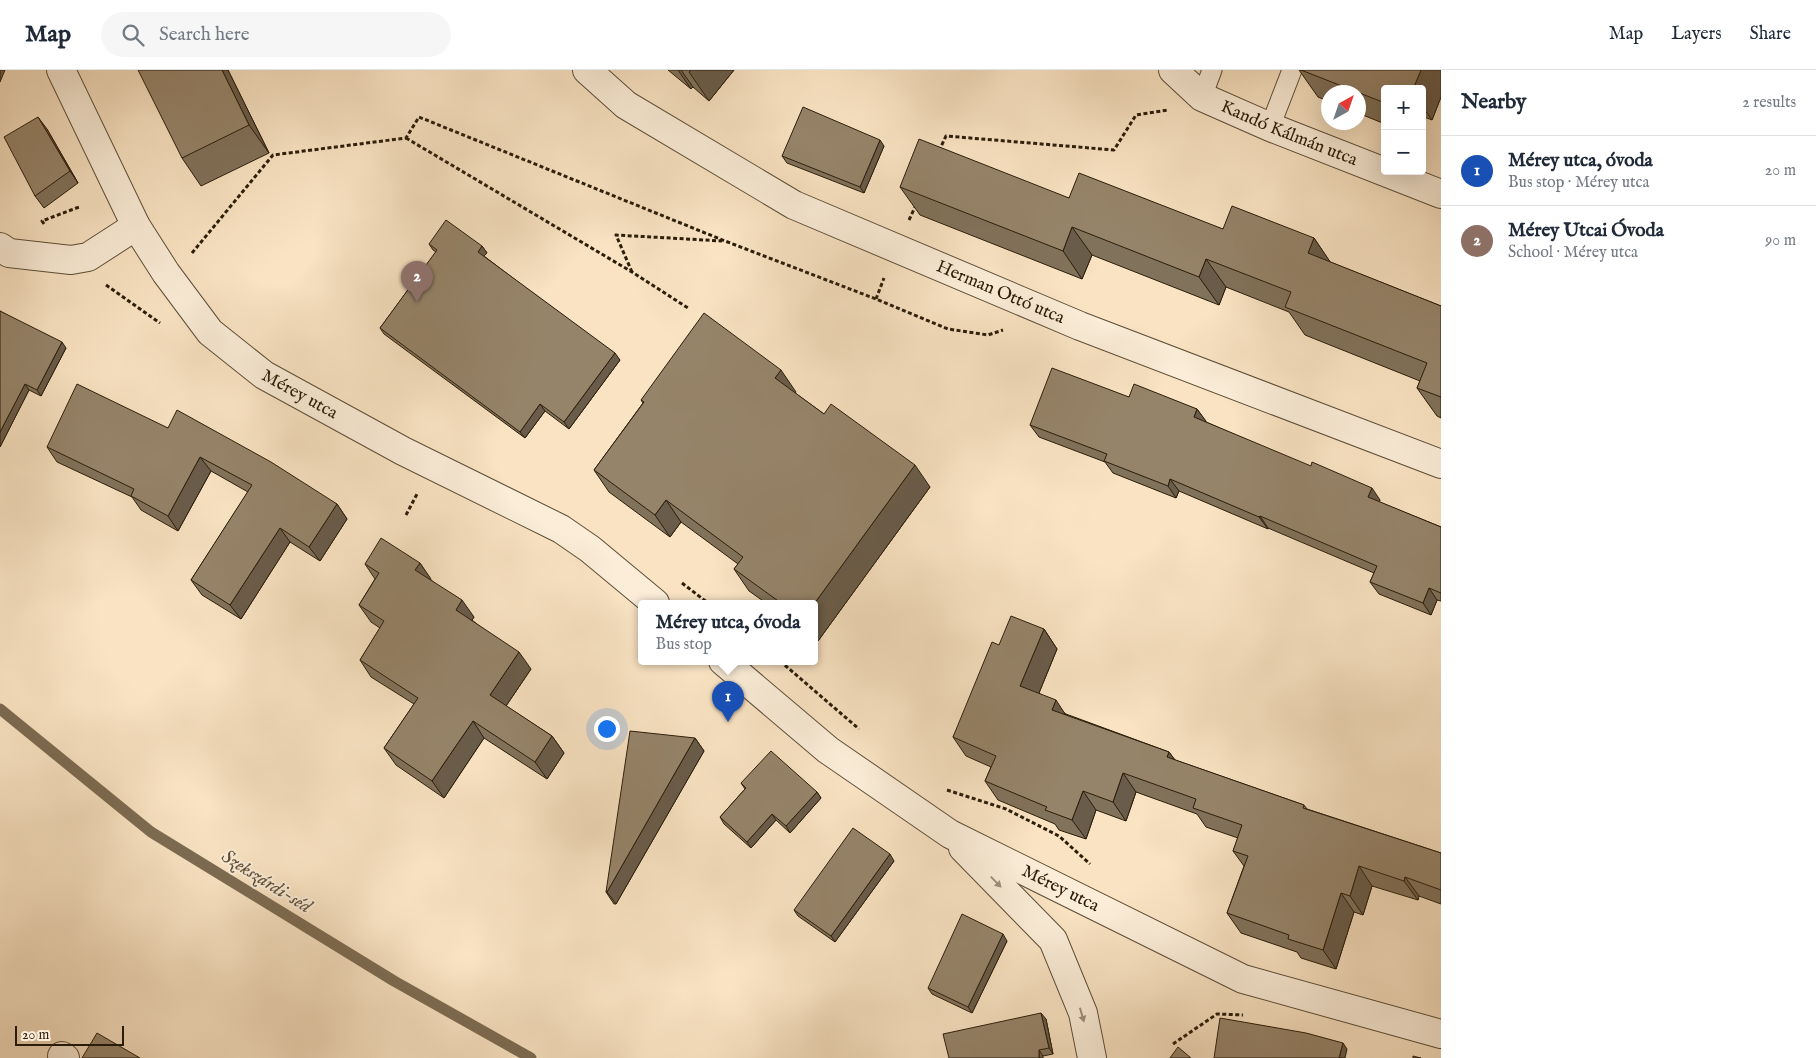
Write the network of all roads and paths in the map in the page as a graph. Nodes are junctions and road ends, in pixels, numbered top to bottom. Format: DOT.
graph roads {
  1 [pos="61,70"];
  2 [pos="587,70"];
  3 [pos="1173,70"];
  4 [pos="1212,70"];
  5 [pos="1292,70"];
  6 [pos="1202,97"];
  7 [pos="1270,128"];
  8 [pos="406,138"];
  9 [pos="938,154"];
  10 [pos="1441,194"];
  11 [pos="919,197"];
  12 [pos="136,226"];
  13 [pos="725,242"];
  14 [pos="0,247"];
  15 [pos="897,249"];
  16 [pos="632,272"];
  17 [pos="166,273"];
  18 [pos="876,299"];
  19 [pos="1035,307"];
  20 [pos="688,308"];
  21 [pos="1441,464"];
  22 [pos="420,489"];
  23 [pos="406,515"];
  24 [pos="651,600"];
  25 [pos="728,665"];
  26 [pos="785,665"];
  27 [pos="862,732"];
  28 [pos="946,790"];
  29 [pos="950,834"];
  30 [pos="1094,868"];
  31 [pos="1246,1015"];
  32 [pos="1441,1034"];
  33 [pos="1173,1044"];
  34 [pos="1092,1058"];
  1 -- 12 [label="street, Mérey utca"];
  2 -- 15 [label="street, Herman Ottó utca"];
  3 -- 6 [label="street, Kandó Kálmán utca"];
  4 -- 6 [label="lane"];
  5 -- 7 [label="lane"];
  6 -- 7 [label="street, Kandó Kálmán utca"];
  6 -- 9 [label="path"];
  7 -- 10 [label="street, Kandó Kálmán utca"];
  8 -- 13 [label="path"];
  8 -- 16 [label="path"];
  8 -- 17 [label="path"];
  11 -- 15 [label="path"];
  12 -- 14 [label="street"];
  12 -- 17 [label="street, Mérey utca"];
  13 -- 16 [label="path"];
  13 -- 18 [label="path"];
  15 -- 18 [label="path"];
  15 -- 19 [label="street, Herman Ottó utca"];
  16 -- 20 [label="path"];
  17 -- 24 [label="street, Mérey utca"];
  18 -- 19 [label="path"];
  19 -- 21 [label="street, Herman Ottó utca"];
  22 -- 23 [label="path"];
  25 -- 29 [label="street, Mérey utca"];
  26 -- 27 [label="path"];
  28 -- 30 [label="path"];
  29 -- 32 [label="street, Mérey utca"];
  29 -- 34 [label="street, one-way"];
  31 -- 33 [label="path"];
}
